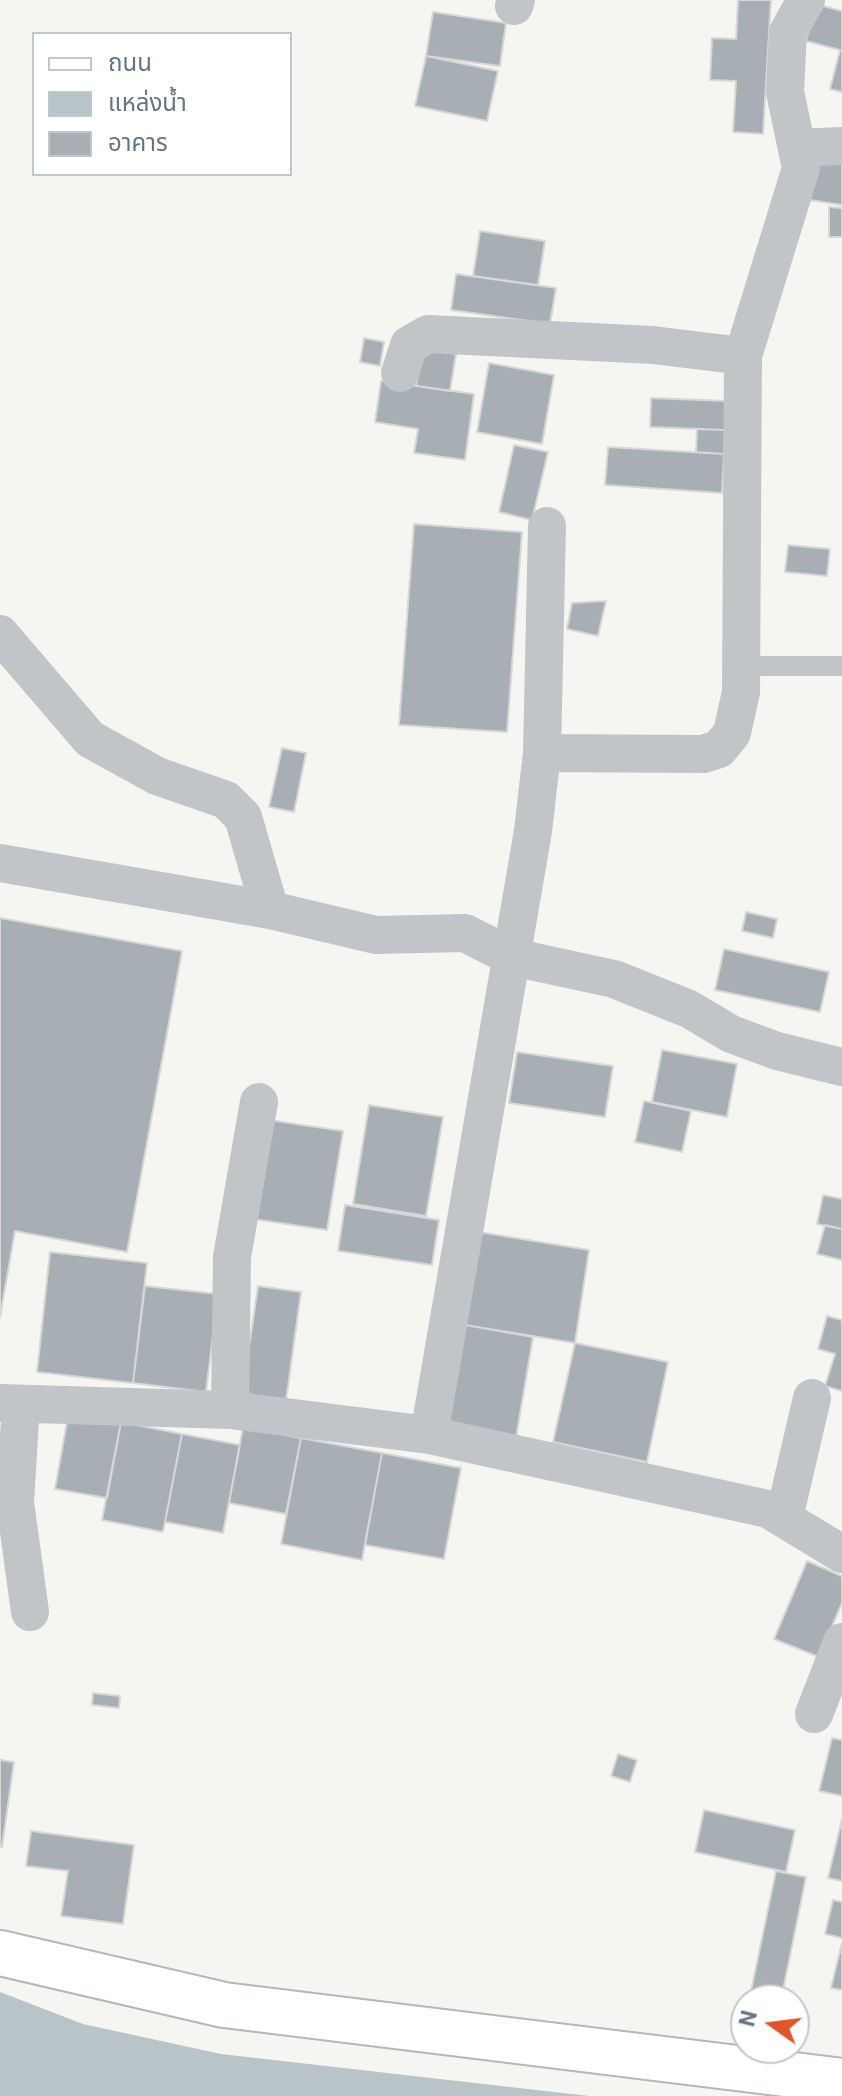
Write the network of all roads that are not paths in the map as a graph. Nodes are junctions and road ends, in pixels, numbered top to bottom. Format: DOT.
graph roads {
  1 [pos="806,0"];
  2 [pos="842,146"];
  3 [pos="797,148"];
  4 [pos="743,356"];
  5 [pos="400,373"];
  6 [pos="547,526"];
  7 [pos="0,634"];
  8 [pos="741,666"];
  9 [pos="842,666"];
  10 [pos="542,753"];
  11 [pos="0,863"];
  12 [pos="270,910"];
  13 [pos="512,957"];
  14 [pos="842,1067"];
  15 [pos="259,1102"];
  16 [pos="812,1398"];
  17 [pos="10,1404"];
  18 [pos="230,1410"];
  19 [pos="429,1435"];
  20 [pos="784,1518"];
  21 [pos="842,1554"];
  22 [pos="30,1612"];
  23 [pos="842,1642"];
  24 [pos="814,1714"];
  25 [pos="0,1953"];
  26 [pos="842,2081"];
  1 -- 3 [label="street"];
  2 -- 3 [label="street"];
  3 -- 4 [label="street"];
  4 -- 5 [label="street"];
  4 -- 8 [label="street"];
  6 -- 10 [label="street"];
  7 -- 12 [label="street"];
  8 -- 9 [label="lane"];
  8 -- 10 [label="street"];
  10 -- 13 [label="street"];
  11 -- 12 [label="street"];
  12 -- 13 [label="street"];
  13 -- 14 [label="street"];
  13 -- 19 [label="street"];
  15 -- 18 [label="street"];
  16 -- 20 [label="street"];
  17 -- 18 [label="street"];
  17 -- 22 [label="street"];
  18 -- 19 [label="street"];
  19 -- 20 [label="street"];
  20 -- 21 [label="street"];
  23 -- 24 [label="street"];
  25 -- 26 [label="street"];
}
